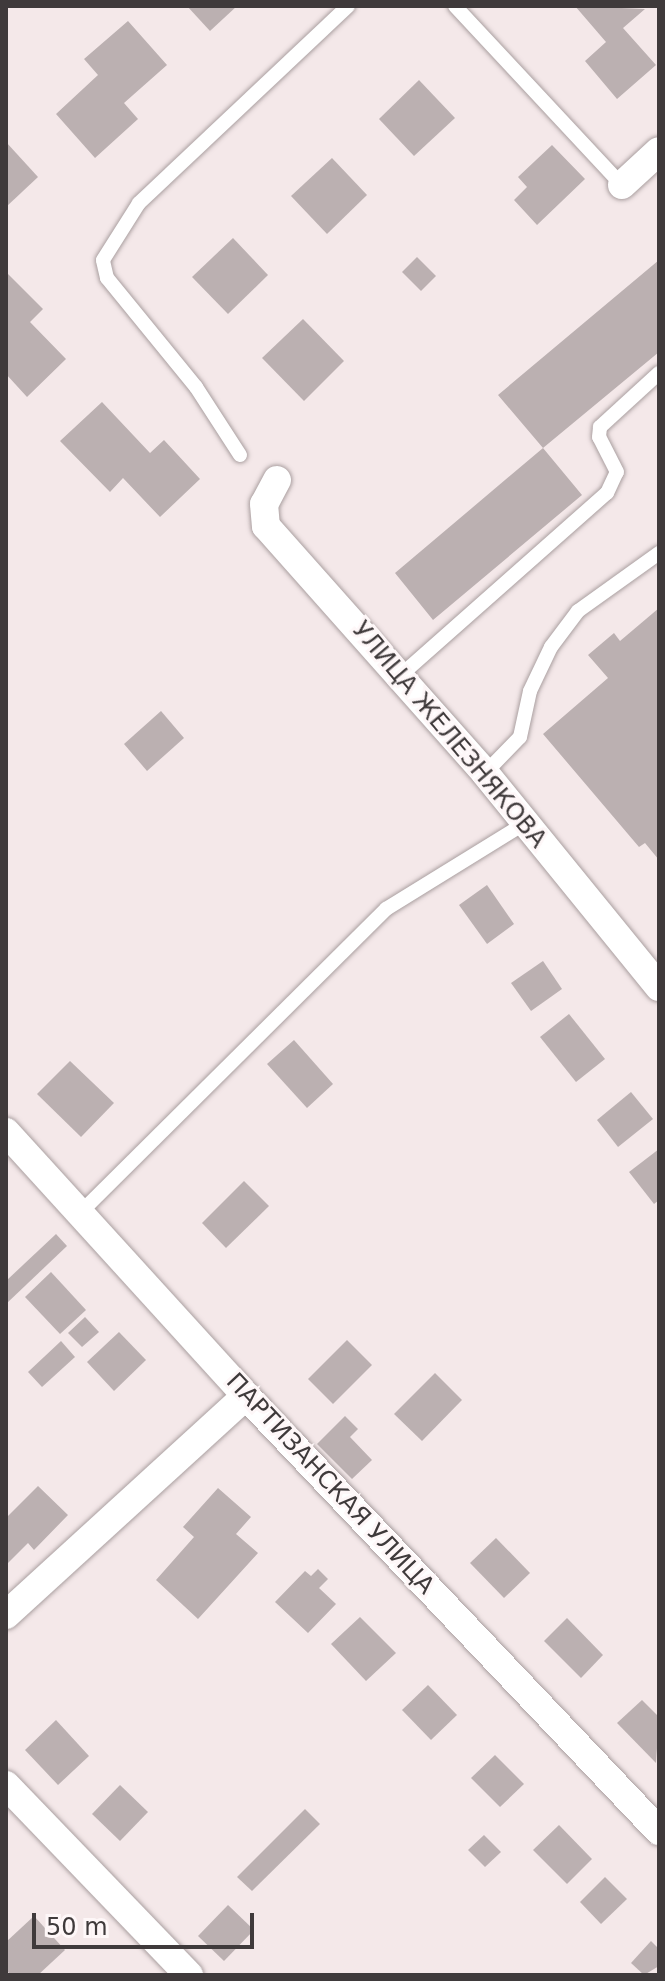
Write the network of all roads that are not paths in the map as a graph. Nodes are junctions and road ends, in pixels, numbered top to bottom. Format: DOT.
graph roads {
  1 [pos="348,6"];
  2 [pos="455,6"];
  3 [pos="659,151"];
  4 [pos="622,185"];
  5 [pos="659,373"];
  6 [pos="240,455"];
  7 [pos="277,480"];
  8 [pos="659,553"];
  9 [pos="401,675"];
  10 [pos="485,773"];
  11 [pos="525,823"];
  12 [pos="659,987"];
  13 [pos="6,1132"];
  14 [pos="82,1211"];
  15 [pos="246,1396"];
  16 [pos="6,1615"];
  17 [pos="6,1785"];
  18 [pos="659,1831"];
  19 [pos="189,1975"];
  1 -- 6 [label="lane"];
  2 -- 4 [label="lane"];
  3 -- 4 [label="street"];
  5 -- 9 [label="lane"];
  7 -- 9 [label="street, УЛИЦА ЖЕЛЕЗНЯКОВА"];
  8 -- 10 [label="lane"];
  9 -- 10 [label="street, УЛИЦА ЖЕЛЕЗНЯКОВА"];
  10 -- 11 [label="street, УЛИЦА ЖЕЛЕЗНЯКОВА"];
  11 -- 12 [label="street, УЛИЦА ЖЕЛЕЗНЯКОВА"];
  11 -- 14 [label="lane"];
  13 -- 14 [label="street, ПАРТИЗАНСКАЯ УЛИЦА"];
  14 -- 15 [label="street, ПАРТИЗАНСКАЯ УЛИЦА"];
  15 -- 16 [label="street"];
  15 -- 18 [label="street, ПАРТИЗАНСКАЯ УЛИЦА"];
  17 -- 19 [label="street"];
}
